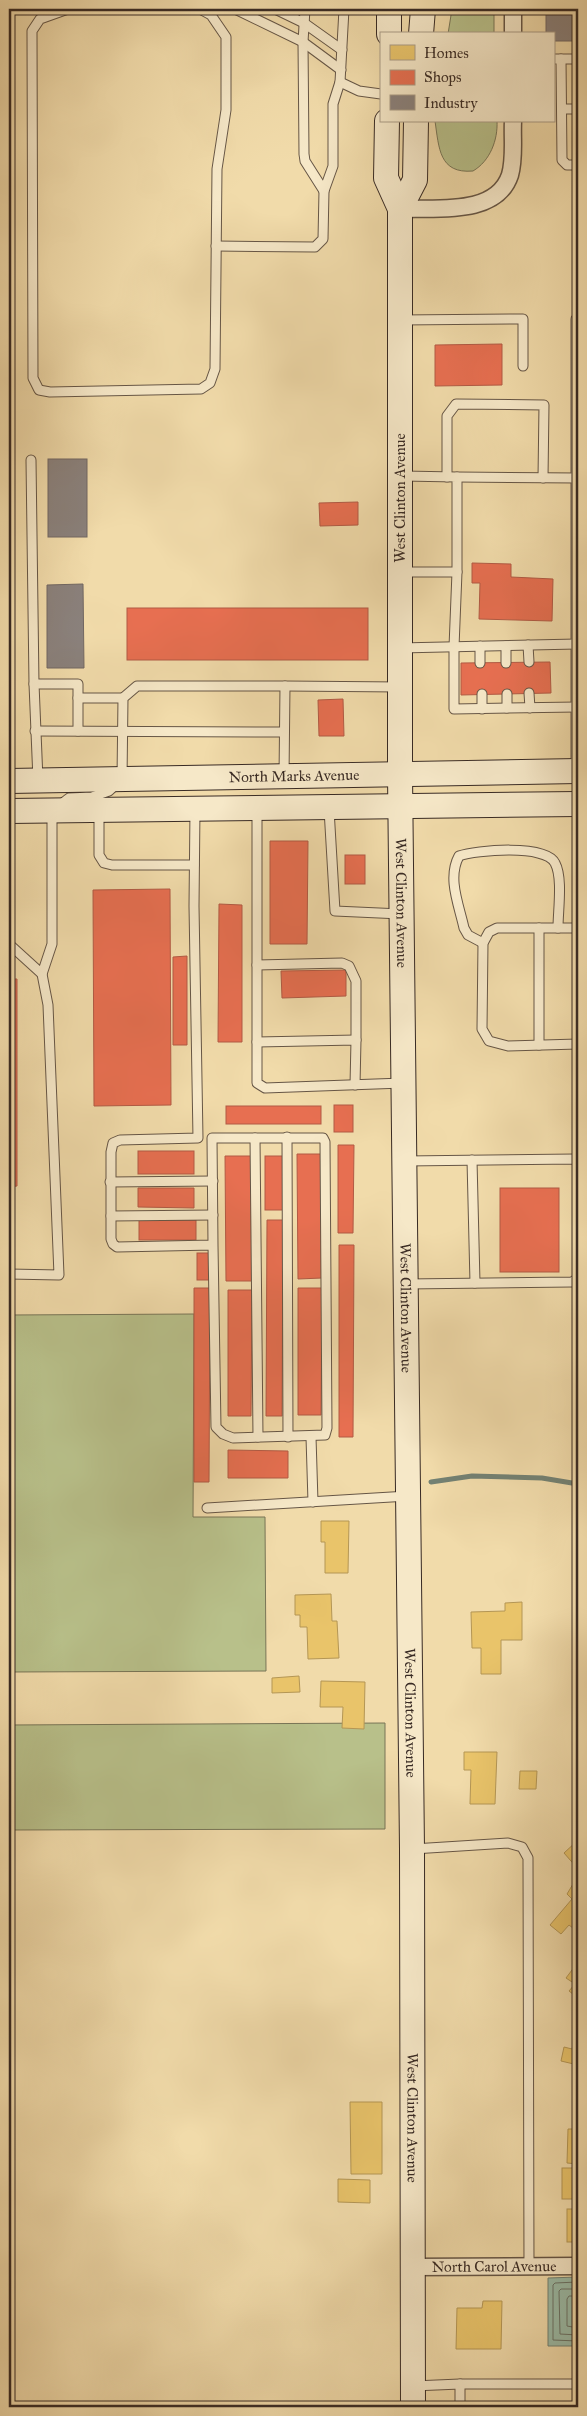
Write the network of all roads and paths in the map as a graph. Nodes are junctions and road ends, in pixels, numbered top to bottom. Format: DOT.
graph roads {
  1 [pos="68,9"];
  2 [pos="200,9"];
  3 [pos="235,9"];
  4 [pos="275,9"];
  5 [pos="306,9"];
  6 [pos="344,9"];
  7 [pos="389,9"];
  8 [pos="423,9"];
  9 [pos="513,9"];
  10 [pos="214,12"];
  11 [pos="304,23"];
  12 [pos="389,32"];
  13 [pos="421,32"];
  14 [pos="513,32"];
  15 [pos="303,42"];
  16 [pos="342,50"];
  17 [pos="557,59"];
  18 [pos="578,59"];
  19 [pos="341,70"];
  20 [pos="340,82"];
  21 [pos="380,94"];
  22 [pos="562,109"];
  23 [pos="578,109"];
  24 [pos="387,122"];
  25 [pos="416,122"];
  26 [pos="512,122"];
  27 [pos="578,165"];
  28 [pos="324,191"];
  29 [pos="400,209"];
  30 [pos="216,246"];
  31 [pos="578,319"];
  32 [pos="400,320"];
  33 [pos="523,366"];
  34 [pos="31,460"];
  35 [pos="400,476"];
  36 [pos="447,477"];
  37 [pos="457,477"];
  38 [pos="543,478"];
  39 [pos="577,478"];
  40 [pos="578,553"];
  41 [pos="400,572"];
  42 [pos="457,572"];
  43 [pos="577,644"];
  44 [pos="528,645"];
  45 [pos="480,646"];
  46 [pos="506,646"];
  47 [pos="454,647"];
  48 [pos="400,648"];
  49 [pos="529,662"];
  50 [pos="480,663"];
  51 [pos="506,663"];
  52 [pos="34,684"];
  53 [pos="285,686"];
  54 [pos="400,687"];
  55 [pos="529,693"];
  56 [pos="482,694"];
  57 [pos="507,694"];
  58 [pos="78,698"];
  59 [pos="123,698"];
  60 [pos="576,707"];
  61 [pos="508,708"];
  62 [pos="530,708"];
  63 [pos="482,709"];
  64 [pos="123,730"];
  65 [pos="78,731"];
  66 [pos="35,732"];
  67 [pos="284,732"];
  68 [pos="577,771"];
  69 [pos="400,775"];
  70 [pos="284,777"];
  71 [pos="122,779"];
  72 [pos="38,780"];
  73 [pos="9,781"];
  74 [pos="578,804"];
  75 [pos="329,806"];
  76 [pos="400,806"];
  77 [pos="195,808"];
  78 [pos="257,808"];
  79 [pos="99,810"];
  80 [pos="9,811"];
  81 [pos="52,811"];
  82 [pos="194,864"];
  83 [pos="402,914"];
  84 [pos="539,928"];
  85 [pos="558,928"];
  86 [pos="578,928"];
  87 [pos="482,943"];
  88 [pos="9,944"];
  89 [pos="257,965"];
  90 [pos="42,974"];
  91 [pos="356,1040"];
  92 [pos="257,1042"];
  93 [pos="578,1044"];
  94 [pos="539,1045"];
  95 [pos="403,1083"];
  96 [pos="355,1084"];
  97 [pos="287,1137"];
  98 [pos="198,1138"];
  99 [pos="212,1138"];
  100 [pos="256,1138"];
  101 [pos="472,1160"];
  102 [pos="404,1161"];
  103 [pos="578,1162"];
  104 [pos="213,1180"];
  105 [pos="110,1182"];
  106 [pos="213,1215"];
  107 [pos="111,1216"];
  108 [pos="213,1245"];
  109 [pos="9,1274"];
  110 [pos="578,1278"];
  111 [pos="475,1283"];
  112 [pos="406,1284"];
  113 [pos="311,1436"];
  114 [pos="258,1437"];
  115 [pos="288,1437"];
  116 [pos="408,1496"];
  117 [pos="313,1502"];
  118 [pos="207,1508"];
  119 [pos="412,1849"];
  120 [pos="529,2266"];
  121 [pos="578,2266"];
  122 [pos="412,2267"];
  123 [pos="460,2384"];
  124 [pos="578,2384"];
  125 [pos="413,2397"];
  126 [pos="460,2407"];
  1 -- 30 [label="lane"];
  2 -- 10 [label="lane"];
  3 -- 15 [label="lane"];
  4 -- 11 [label="lane"];
  5 -- 11 [label="lane"];
  6 -- 16 [label="lane"];
  7 -- 12 [label="main road"];
  8 -- 13 [label="main road"];
  9 -- 14 [label="street"];
  10 -- 30 [label="lane"];
  11 -- 15 [label="lane"];
  11 -- 16 [label="lane"];
  15 -- 19 [label="lane"];
  15 -- 28 [label="lane"];
  16 -- 19 [label="lane"];
  17 -- 18 [label="lane"];
  17 -- 22 [label="lane"];
  19 -- 20 [label="lane"];
  20 -- 21 [label="lane"];
  20 -- 28 [label="lane"];
  22 -- 23 [label="lane"];
  22 -- 27 [label="lane"];
  24 -- 29 [label="main road, West Clinton Avenue"];
  25 -- 29 [label="main road, West Clinton Avenue"];
  26 -- 29 [label="street"];
  28 -- 30 [label="lane"];
  29 -- 32 [label="main road, West Clinton Avenue"];
  31 -- 39 [label="lane"];
  32 -- 33 [label="lane"];
  32 -- 35 [label="main road, West Clinton Avenue"];
  34 -- 52 [label="lane"];
  35 -- 36 [label="lane"];
  35 -- 41 [label="main road, West Clinton Avenue"];
  36 -- 37 [label="lane"];
  36 -- 38 [label="lane"];
  37 -- 38 [label="lane"];
  37 -- 42 [label="lane"];
  38 -- 39 [label="lane"];
  39 -- 40 [label="lane"];
  40 -- 43 [label="lane"];
  41 -- 42 [label="lane"];
  41 -- 48 [label="main road, West Clinton Avenue"];
  42 -- 47 [label="lane"];
  43 -- 44 [label="lane"];
  43 -- 60 [label="lane"];
  44 -- 46 [label="lane"];
  44 -- 49 [label="lane"];
  45 -- 46 [label="lane"];
  45 -- 47 [label="lane"];
  45 -- 50 [label="lane"];
  46 -- 51 [label="lane"];
  47 -- 48 [label="lane"];
  47 -- 63 [label="lane"];
  48 -- 54 [label="main road, West Clinton Avenue"];
  52 -- 58 [label="lane"];
  52 -- 66 [label="lane"];
  53 -- 54 [label="lane"];
  53 -- 59 [label="lane"];
  53 -- 67 [label="lane"];
  54 -- 69 [label="main road, West Clinton Avenue"];
  55 -- 62 [label="lane"];
  56 -- 63 [label="lane"];
  57 -- 61 [label="lane"];
  58 -- 59 [label="lane"];
  58 -- 65 [label="lane"];
  59 -- 64 [label="lane"];
  60 -- 62 [label="lane"];
  60 -- 68 [label="lane"];
  61 -- 62 [label="lane"];
  61 -- 63 [label="lane"];
  64 -- 65 [label="lane"];
  64 -- 67 [label="lane"];
  64 -- 71 [label="lane"];
  65 -- 66 [label="lane"];
  66 -- 72 [label="lane"];
  67 -- 70 [label="lane"];
  68 -- 69 [label="main road, North Marks Avenue"];
  69 -- 70 [label="main road, North Marks Avenue"];
  69 -- 76 [label="main road, West Clinton Avenue"];
  70 -- 71 [label="main road, North Marks Avenue"];
  71 -- 72 [label="main road, North Marks Avenue"];
  71 -- 81 [label="lane"];
  72 -- 73 [label="main road, North Marks Avenue"];
  74 -- 76 [label="main road, North Marks Avenue"];
  75 -- 76 [label="main road, North Marks Avenue"];
  75 -- 78 [label="main road, North Marks Avenue"];
  75 -- 83 [label="lane"];
  76 -- 83 [label="main road, West Clinton Avenue"];
  77 -- 78 [label="main road, North Marks Avenue"];
  77 -- 79 [label="main road, North Marks Avenue"];
  77 -- 82 [label="lane"];
  78 -- 89 [label="lane"];
  79 -- 81 [label="main road, North Marks Avenue"];
  79 -- 82 [label="lane"];
  80 -- 81 [label="main road, North Marks Avenue"];
  81 -- 90 [label="lane"];
  82 -- 98 [label="lane"];
  83 -- 95 [label="main road, West Clinton Avenue"];
  84 -- 85 [label="lane"];
  84 -- 87 [label="lane"];
  84 -- 94 [label="lane"];
  85 -- 86 [label="lane"];
  85 -- 87 [label="lane"];
  87 -- 94 [label="lane"];
  88 -- 90 [label="lane"];
  89 -- 91 [label="lane"];
  89 -- 92 [label="lane"];
  90 -- 109 [label="lane"];
  91 -- 92 [label="lane"];
  91 -- 96 [label="lane"];
  92 -- 96 [label="lane"];
  93 -- 94 [label="lane"];
  95 -- 96 [label="lane"];
  95 -- 102 [label="main road, West Clinton Avenue"];
  97 -- 100 [label="lane"];
  97 -- 113 [label="lane"];
  97 -- 115 [label="lane"];
  98 -- 99 [label="lane"];
  98 -- 105 [label="lane"];
  99 -- 100 [label="lane"];
  99 -- 104 [label="lane"];
  100 -- 114 [label="lane"];
  101 -- 102 [label="lane"];
  101 -- 103 [label="lane"];
  101 -- 111 [label="lane"];
  102 -- 112 [label="main road, West Clinton Avenue"];
  104 -- 105 [label="lane"];
  104 -- 106 [label="lane"];
  105 -- 107 [label="lane"];
  106 -- 107 [label="lane"];
  106 -- 108 [label="lane"];
  107 -- 108 [label="lane"];
  108 -- 114 [label="lane"];
  110 -- 111 [label="lane"];
  111 -- 112 [label="lane"];
  112 -- 116 [label="main road, West Clinton Avenue"];
  113 -- 115 [label="lane"];
  113 -- 117 [label="lane"];
  114 -- 115 [label="lane"];
  116 -- 117 [label="lane"];
  116 -- 119 [label="main road, West Clinton Avenue"];
  117 -- 118 [label="lane"];
  119 -- 120 [label="lane"];
  119 -- 122 [label="main road, West Clinton Avenue"];
  120 -- 121 [label="street, North Carol Avenue"];
  120 -- 122 [label="street, North Carol Avenue"];
  122 -- 125 [label="main road, West Clinton Avenue"];
  123 -- 124 [label="lane"];
  123 -- 125 [label="lane"];
  123 -- 126 [label="lane"];
}
